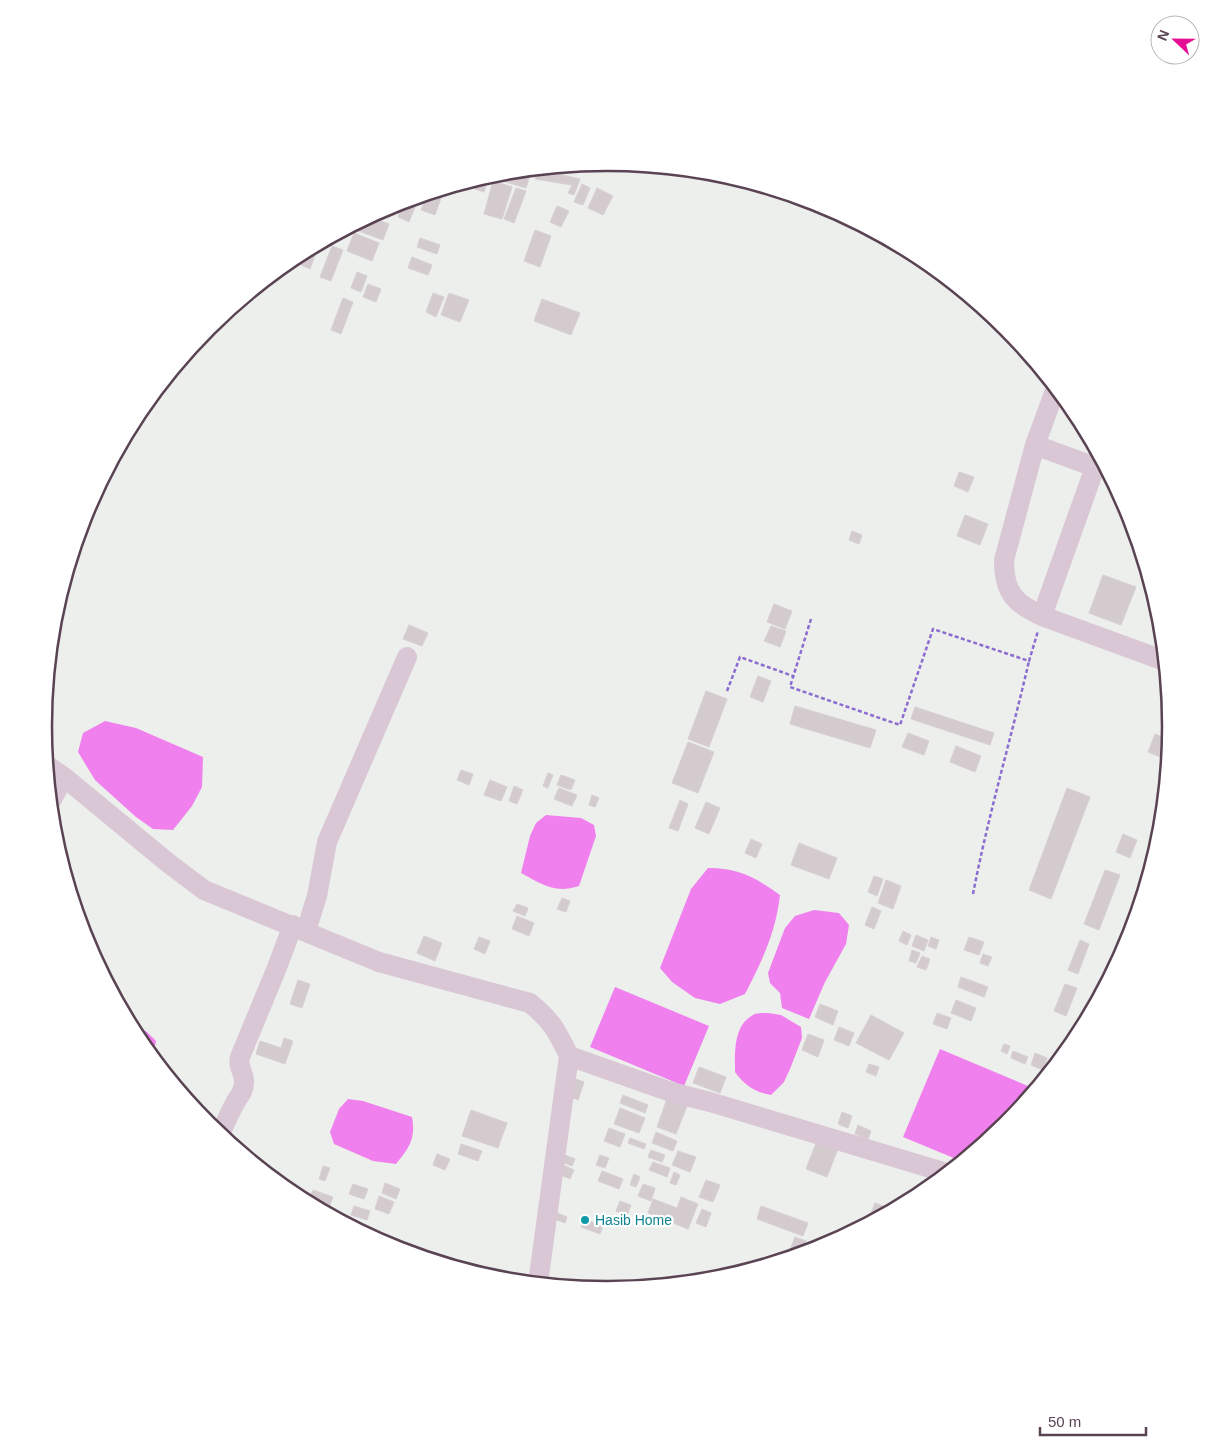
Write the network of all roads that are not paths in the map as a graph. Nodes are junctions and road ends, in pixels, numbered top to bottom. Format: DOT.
graph roads {
  1 [pos="1053,395"];
  2 [pos="1035,445"];
  3 [pos="1094,460"];
  4 [pos="1096,464"];
  5 [pos="1042,616"];
  6 [pos="407,657"];
  7 [pos="1158,659"];
  8 [pos="56,771"];
  9 [pos="299,928"];
  10 [pos="569,1056"];
  11 [pos="224,1126"];
  12 [pos="939,1171"];
  13 [pos="539,1276"];
  1 -- 2 [label="street"];
  2 -- 3 [label="street"];
  2 -- 5 [label="street"];
  4 -- 5 [label="street"];
  5 -- 7 [label="street"];
  6 -- 9 [label="street"];
  8 -- 9 [label="street"];
  9 -- 10 [label="street"];
  9 -- 11 [label="street"];
  10 -- 12 [label="street"];
  10 -- 13 [label="street"];
}
